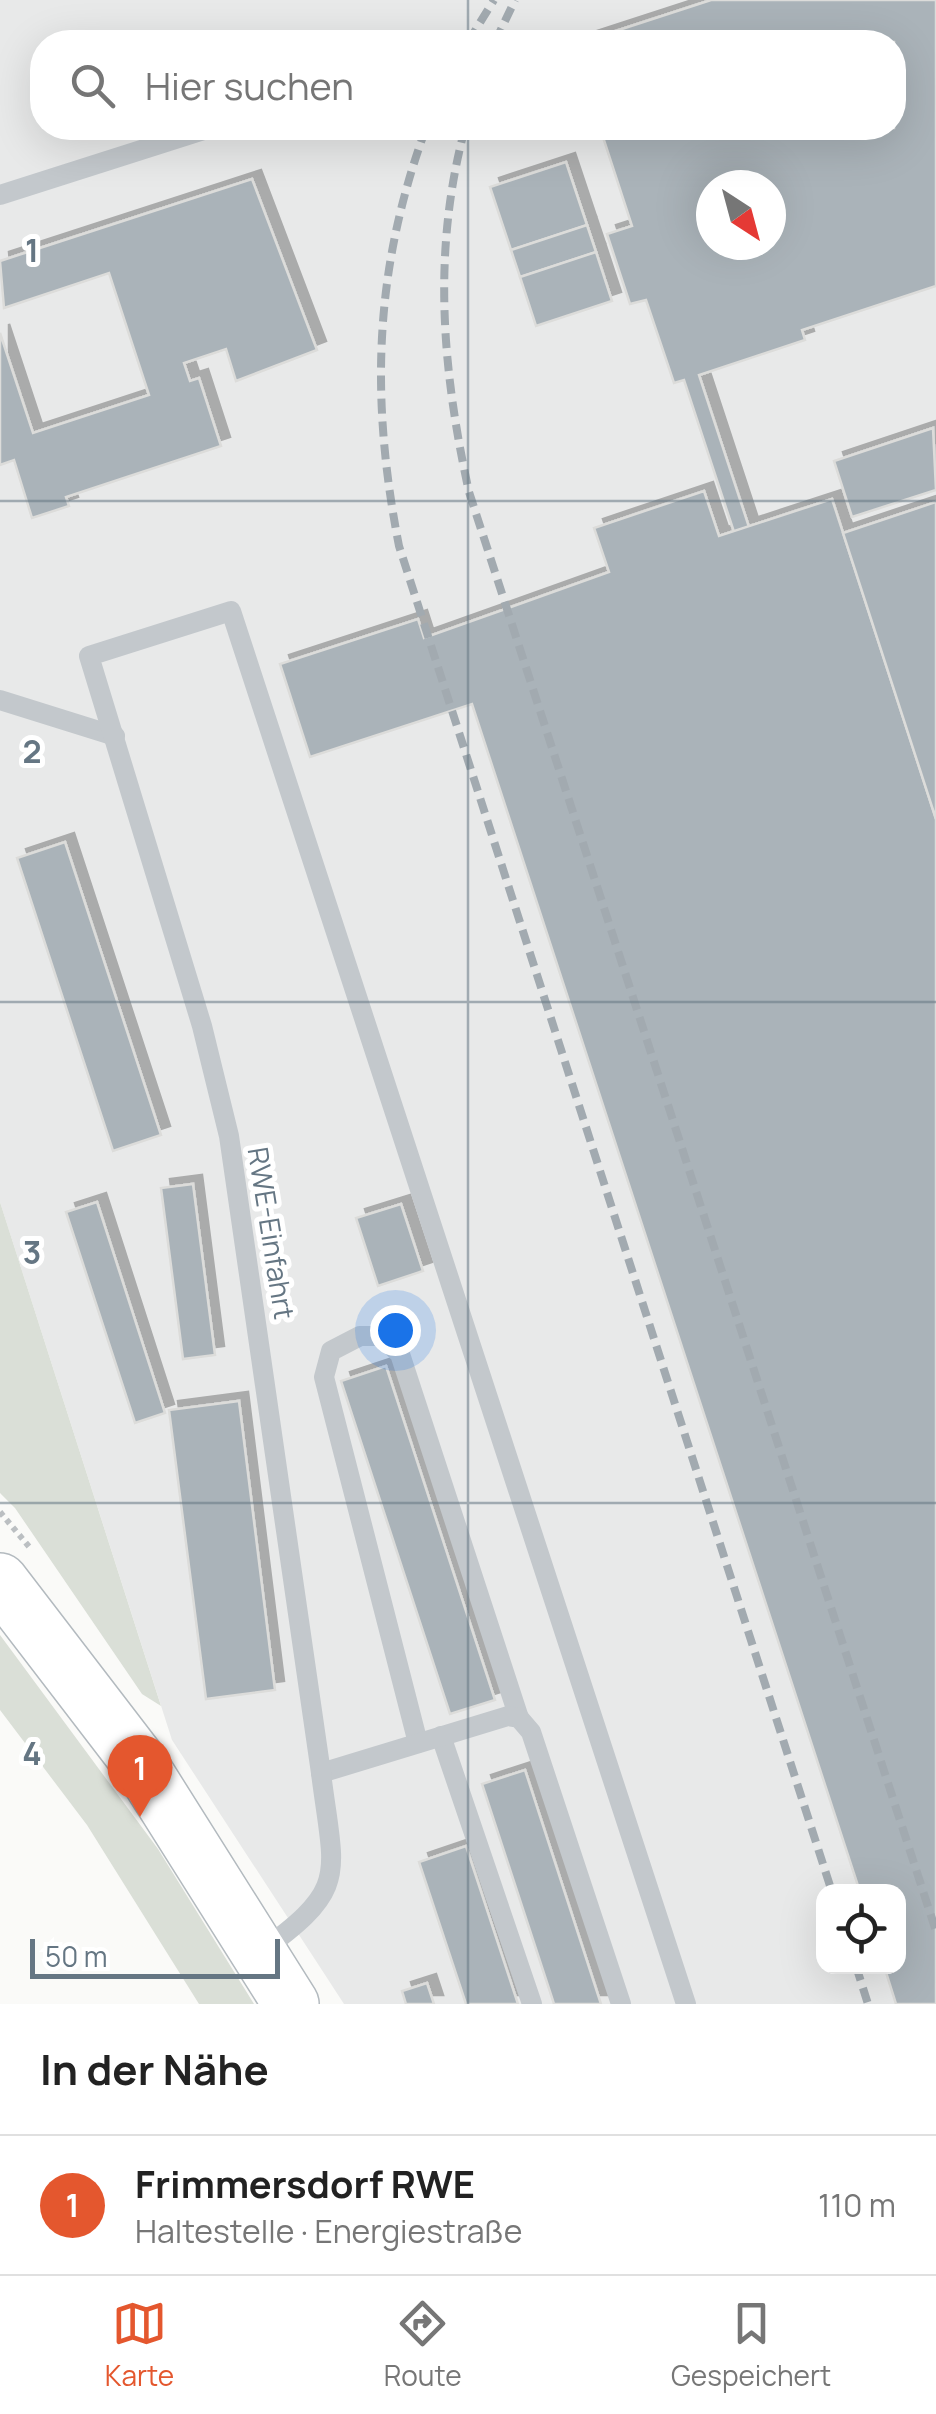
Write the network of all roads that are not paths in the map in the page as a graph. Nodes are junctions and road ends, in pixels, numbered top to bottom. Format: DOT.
graph roads {
  1 [pos="172,140"];
  2 [pos="0,195"];
  3 [pos="0,700"];
  4 [pos="115,736"];
  5 [pos="0,1581"];
  6 [pos="519,1718"];
  7 [pos="441,1736"];
  8 [pos="418,1743"];
  9 [pos="321,1773"];
  10 [pos="260,1952"];
  11 [pos="290,2004"];
  12 [pos="532,2004"];
  13 [pos="620,2004"];
  14 [pos="686,2004"];
  1 -- 2 [label="lane"];
  3 -- 4 [label="lane"];
  4 -- 9 [label="lane, RWE-Einfahrt"];
  4 -- 14 [label="lane, RWE-Einfahrt"];
  5 -- 10 [label="main road"];
  6 -- 7 [label="lane"];
  6 -- 8 [label="lane"];
  6 -- 13 [label="lane"];
  7 -- 8 [label="lane"];
  7 -- 12 [label="lane"];
  8 -- 9 [label="lane"];
  9 -- 10 [label="lane, RWE-Einfahrt"];
  10 -- 11 [label="main road"];
}
